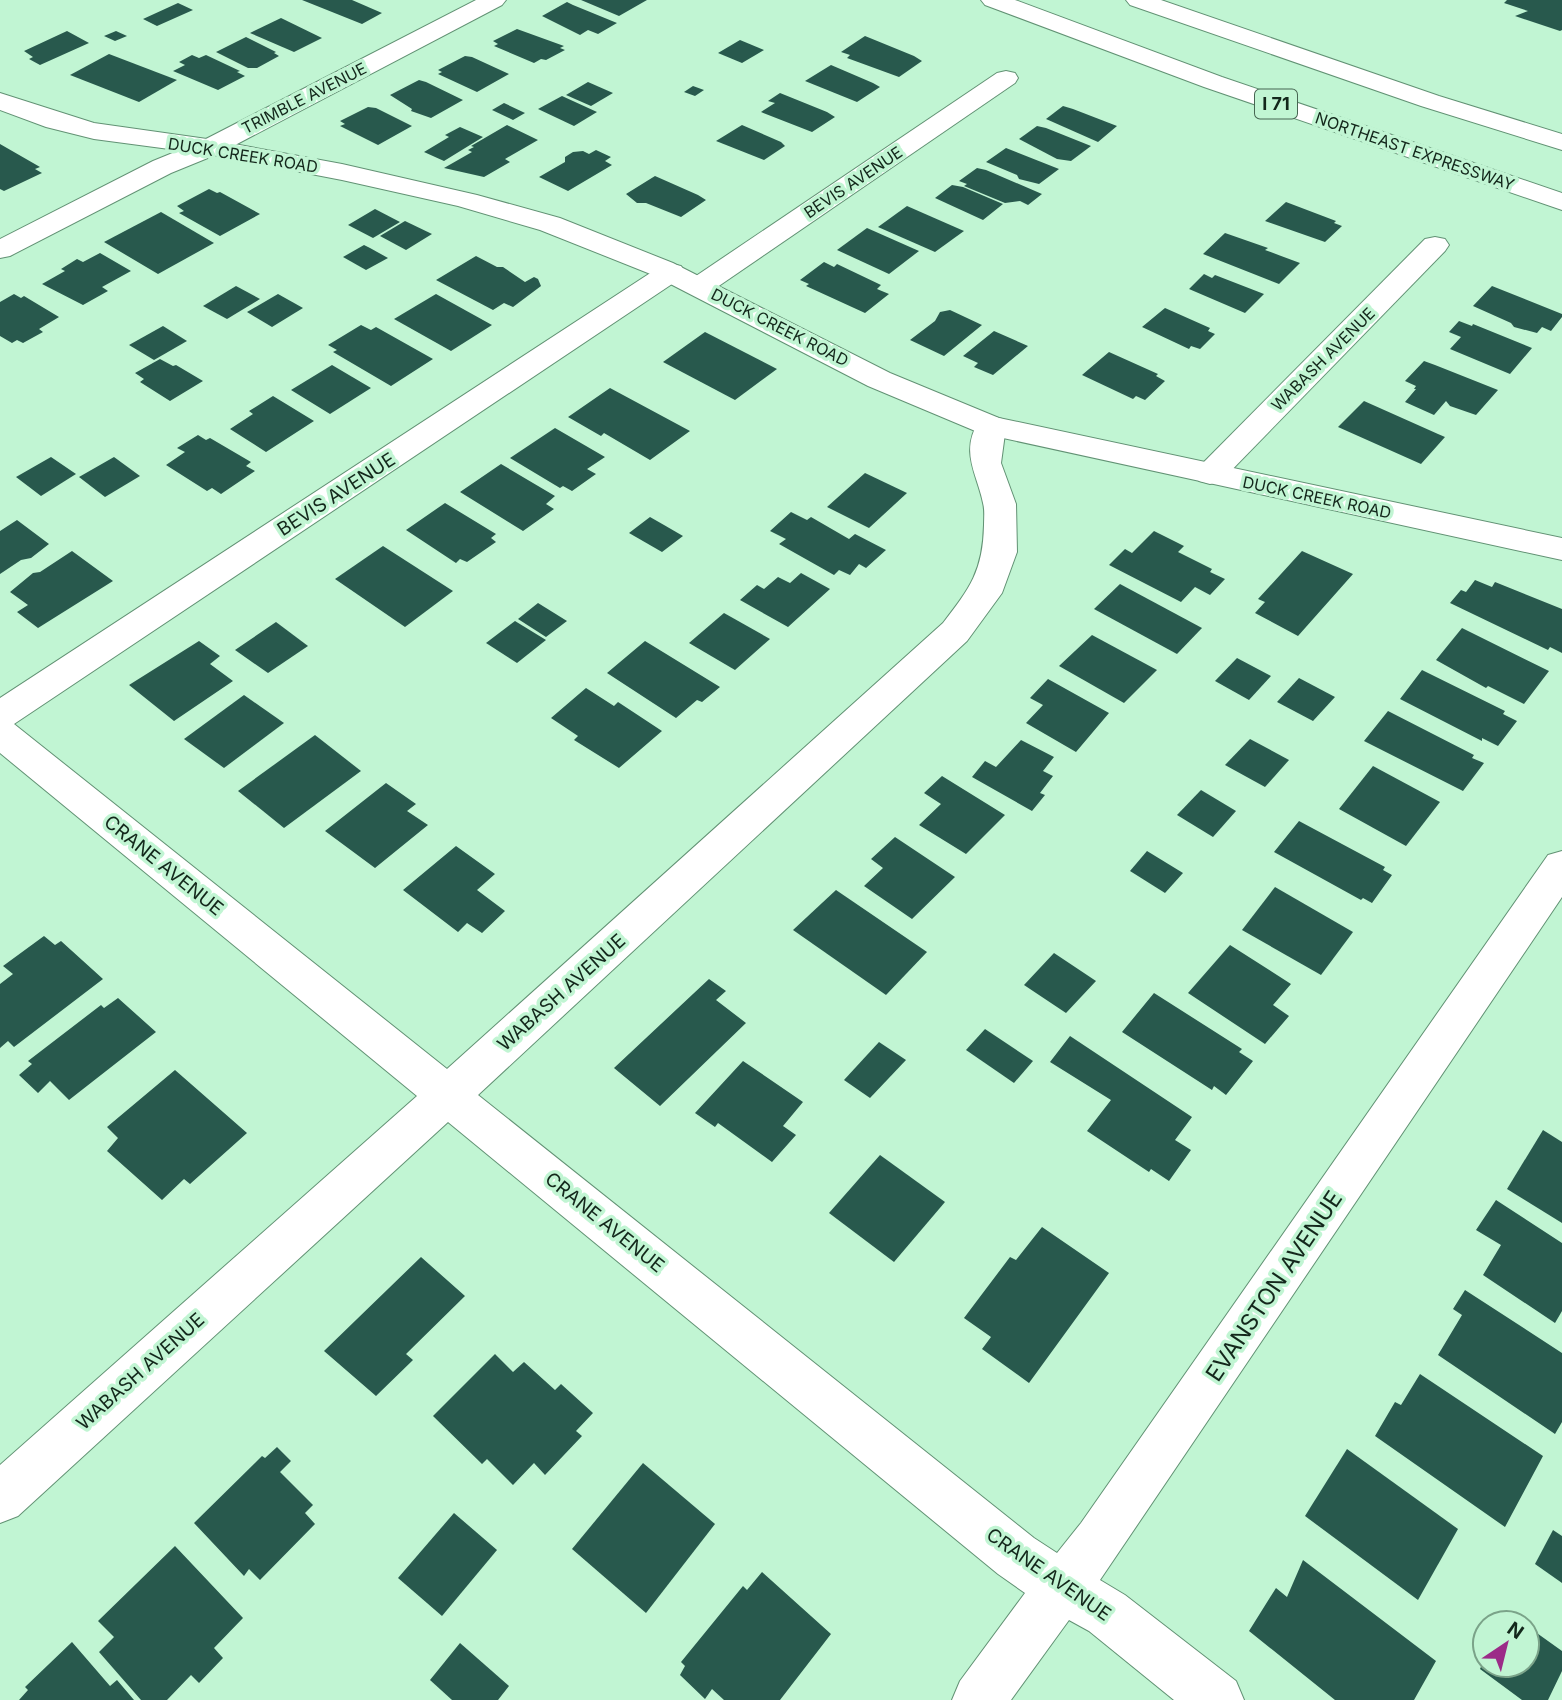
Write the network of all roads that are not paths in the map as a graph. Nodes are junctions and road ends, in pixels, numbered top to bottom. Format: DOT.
graph roads {
  1 [pos="494,0"];
  2 [pos="993,0"];
  3 [pos="1138,0"];
  4 [pos="1006,78"];
  5 [pos="0,101"];
  6 [pos="1562,142"];
  7 [pos="211,147"];
  8 [pos="1562,202"];
  9 [pos="1435,245"];
  10 [pos="0,250"];
  11 [pos="686,279"];
  12 [pos="991,426"];
  13 [pos="1210,474"];
  14 [pos="1562,549"];
  15 [pos="0,716"];
  16 [pos="0,733"];
  17 [pos="1562,866"];
  18 [pos="447,1093"];
  19 [pos="0,1498"];
  20 [pos="1063,1588"];
  21 [pos="979,1700"];
  22 [pos="1217,1700"];
  1 -- 7 [label="main road, TRIMBLE AVENUE"];
  2 -- 8 [label="main road, NORTHEAST EXPRESSWAY / I 71"];
  3 -- 6 [label="main road"];
  4 -- 11 [label="main road, BEVIS AVENUE"];
  5 -- 7 [label="main road, DUCK CREEK ROAD"];
  7 -- 10 [label="main road, TRIMBLE AVENUE"];
  7 -- 11 [label="main road, DUCK CREEK ROAD"];
  9 -- 13 [label="main road, WABASH AVENUE"];
  11 -- 12 [label="main road, DUCK CREEK ROAD"];
  11 -- 15 [label="main road, BEVIS AVENUE"];
  12 -- 13 [label="main road, DUCK CREEK ROAD"];
  12 -- 18 [label="main road, WABASH AVENUE"];
  13 -- 14 [label="main road, DUCK CREEK ROAD"];
  16 -- 18 [label="main road, CRANE AVENUE"];
  17 -- 20 [label="main road, EVANSTON AVENUE"];
  18 -- 19 [label="main road, WABASH AVENUE"];
  18 -- 20 [label="main road, CRANE AVENUE"];
  20 -- 21 [label="main road, EVANSTON AVENUE"];
  20 -- 22 [label="main road, CRANE AVENUE"];
}
